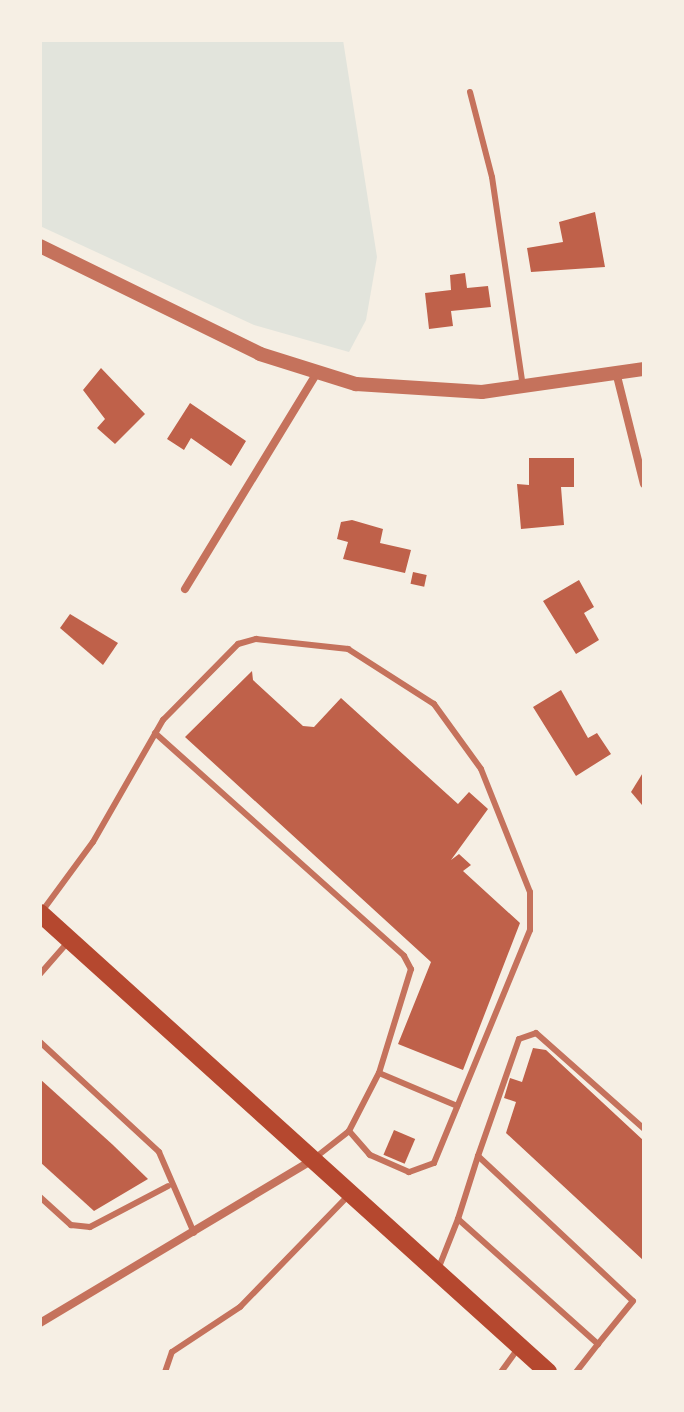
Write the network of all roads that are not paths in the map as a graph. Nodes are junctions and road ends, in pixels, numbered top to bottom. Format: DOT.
graph roads {
  1 [pos="470,92"];
  2 [pos="40,246"];
  3 [pos="644,369"];
  4 [pos="316,374"];
  5 [pos="617,376"];
  6 [pos="523,387"];
  7 [pos="644,484"];
  8 [pos="185,589"];
  9 [pos="155,733"];
  10 [pos="40,913"];
  11 [pos="71,939"];
  12 [pos="40,974"];
  13 [pos="40,1042"];
  14 [pos="379,1073"];
  15 [pos="457,1106"];
  16 [pos="644,1129"];
  17 [pos="349,1131"];
  18 [pos="478,1156"];
  19 [pos="312,1159"];
  20 [pos="168,1186"];
  21 [pos="350,1194"];
  22 [pos="40,1197"];
  23 [pos="458,1219"];
  24 [pos="194,1233"];
  25 [pos="439,1267"];
  26 [pos="644,1299"];
  27 [pos="633,1301"];
  28 [pos="40,1323"];
  29 [pos="598,1344"];
  30 [pos="521,1346"];
  31 [pos="165,1372"];
  32 [pos="501,1372"];
  33 [pos="548,1372"];
  34 [pos="576,1372"];
  1 -- 6 [label="lane"];
  2 -- 4 [label="street"];
  3 -- 5 [label="street"];
  4 -- 6 [label="street"];
  4 -- 8 [label="street"];
  5 -- 6 [label="street"];
  5 -- 7 [label="street"];
  9 -- 10 [label="lane"];
  9 -- 14 [label="lane"];
  9 -- 15 [label="lane"];
  10 -- 11 [label="main road"];
  11 -- 12 [label="lane"];
  11 -- 19 [label="main road"];
  13 -- 20 [label="lane"];
  14 -- 15 [label="lane"];
  14 -- 17 [label="lane"];
  15 -- 17 [label="lane"];
  16 -- 18 [label="lane"];
  17 -- 19 [label="lane"];
  18 -- 23 [label="lane"];
  18 -- 27 [label="lane"];
  19 -- 21 [label="main road"];
  19 -- 24 [label="street"];
  20 -- 22 [label="lane"];
  20 -- 24 [label="lane"];
  21 -- 25 [label="main road"];
  21 -- 31 [label="lane"];
  23 -- 25 [label="lane"];
  23 -- 29 [label="lane"];
  24 -- 28 [label="street"];
  25 -- 30 [label="main road"];
  26 -- 27 [label="lane"];
  27 -- 29 [label="lane"];
  29 -- 34 [label="lane"];
  30 -- 32 [label="lane"];
  30 -- 33 [label="main road"];
}
